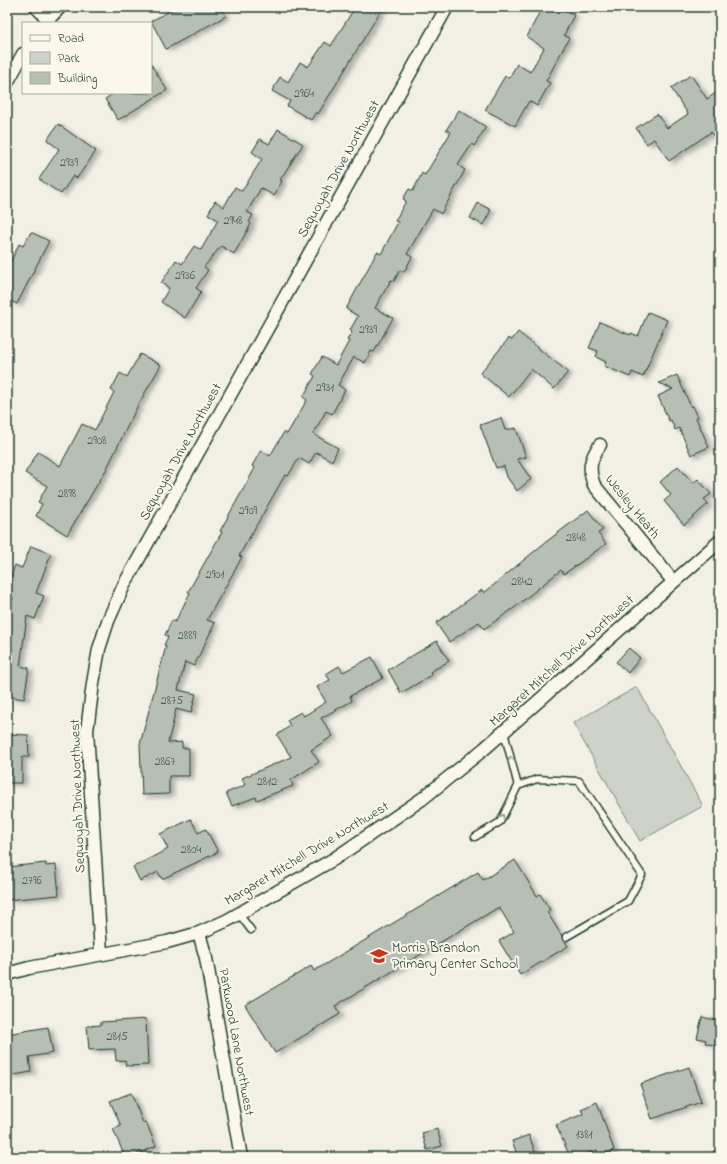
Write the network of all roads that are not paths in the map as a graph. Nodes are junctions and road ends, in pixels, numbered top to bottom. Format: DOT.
graph roads {
  1 [pos="36,7"];
  2 [pos="60,7"];
  3 [pos="447,7"];
  4 [pos="46,21"];
  5 [pos="22,56"];
  6 [pos="7,83"];
  7 [pos="600,445"];
  8 [pos="720,541"];
  9 [pos="673,581"];
  10 [pos="504,732"];
  11 [pos="518,786"];
  12 [pos="475,837"];
  13 [pos="239,914"];
  14 [pos="251,930"];
  15 [pos="199,933"];
  16 [pos="566,937"];
  17 [pos="102,953"];
  18 [pos="7,974"];
  19 [pos="241,1157"];
  1 -- 4 [label="street"];
  2 -- 4 [label="street"];
  3 -- 17 [label="street, Sequoyah Drive Northwest"];
  5 -- 6 [label="street"];
  7 -- 9 [label="street, Wesley Heath"];
  8 -- 9 [label="street, Margaret Mitchell Drive Northwest"];
  9 -- 10 [label="street, Margaret Mitchell Drive Northwest"];
  11 -- 10 [label="lane, one-way"];
  10 -- 13 [label="street, Margaret Mitchell Drive Northwest"];
  12 -- 11 [label="lane, one-way"];
  11 -- 16 [label="lane"];
  13 -- 14 [label="lane"];
  13 -- 15 [label="street, Margaret Mitchell Drive Northwest"];
  15 -- 17 [label="street, Margaret Mitchell Drive Northwest"];
  15 -- 19 [label="street, Parkwood Lane Northwest"];
  17 -- 18 [label="street, Margaret Mitchell Drive Northwest"];
}
